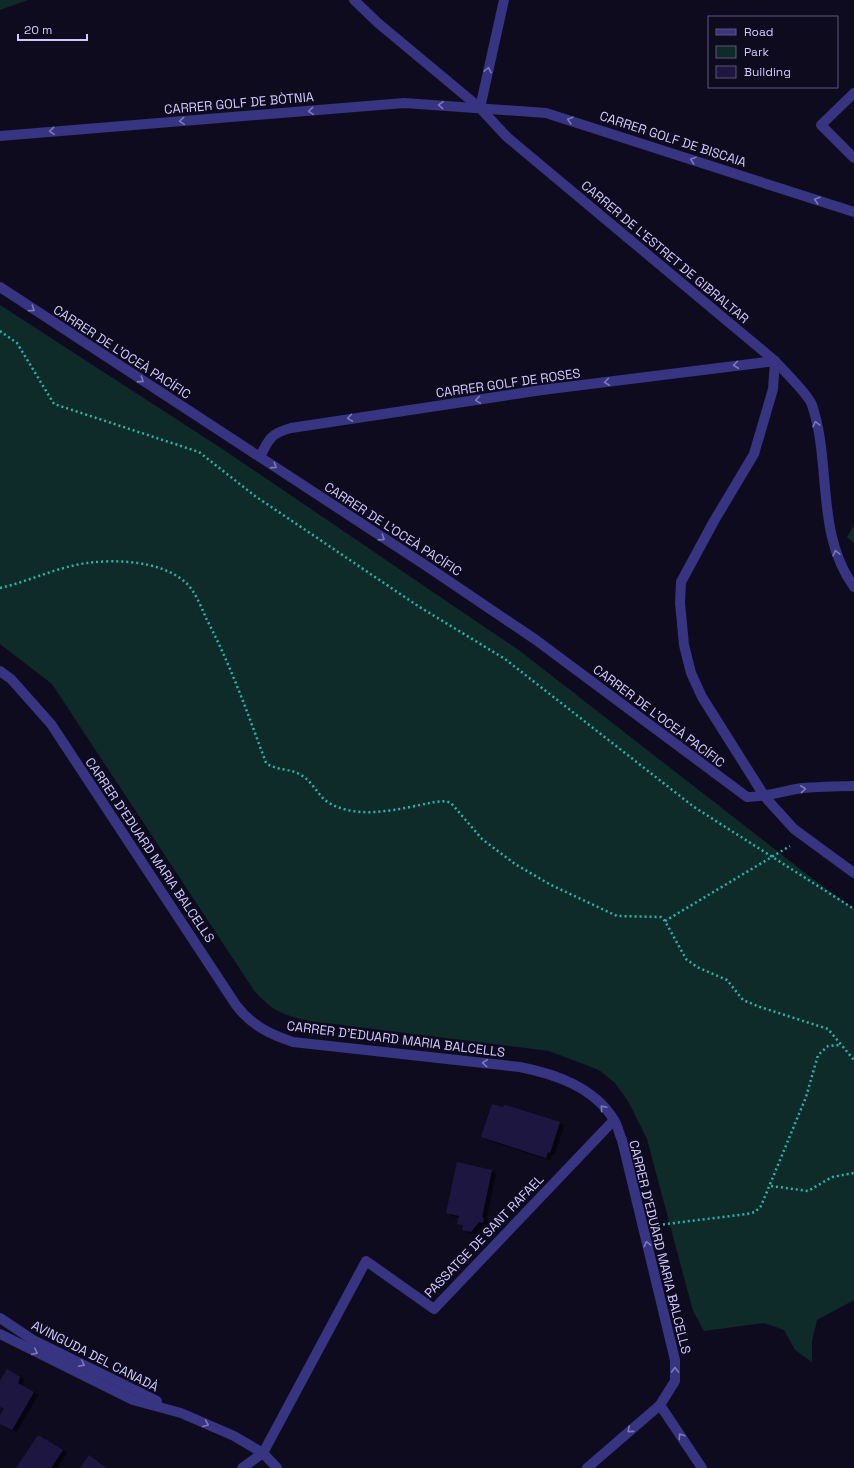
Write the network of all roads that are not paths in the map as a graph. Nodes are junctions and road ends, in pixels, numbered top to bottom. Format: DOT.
graph roads {
  1 [pos="354,0"];
  2 [pos="504,0"];
  3 [pos="854,93"];
  4 [pos="480,108"];
  5 [pos="0,136"];
  6 [pos="854,158"];
  7 [pos="854,212"];
  8 [pos="0,287"];
  9 [pos="775,360"];
  10 [pos="260,457"];
  11 [pos="854,587"];
  12 [pos="0,671"];
  13 [pos="854,786"];
  14 [pos="765,797"];
  15 [pos="854,873"];
  16 [pos="614,1120"];
  17 [pos="0,1318"];
  18 [pos="0,1334"];
  19 [pos="660,1405"];
  20 [pos="182,1413"];
  21 [pos="262,1454"];
  22 [pos="242,1468"];
  23 [pos="277,1468"];
  24 [pos="587,1468"];
  25 [pos="702,1468"];
  1 -- 4 [label="street, CARRER DE L'ESTRET DE GIBRALTAR"];
  4 -- 2 [label="street, one-way"];
  3 -- 6 [label="street"];
  4 -- 5 [label="street, CARRER GOLF DE BÒTNIA, one-way"];
  7 -- 4 [label="street, CARRER GOLF DE BISCAIA, one-way"];
  4 -- 9 [label="street, CARRER DE L'ESTRET DE GIBRALTAR"];
  8 -- 10 [label="street, CARRER DE L'OCEÀ PACÍFIC, one-way"];
  9 -- 10 [label="street, CARRER GOLF DE ROSES, one-way"];
  11 -- 9 [label="street, CARRER DE L'ESTRET DE GIBRALTAR, one-way"];
  9 -- 14 [label="street"];
  10 -- 14 [label="street, CARRER DE L'OCEÀ PACÍFIC, one-way"];
  16 -- 12 [label="street, CARRER D'EDUARD MARIA BALCELLS, one-way"];
  14 -- 13 [label="street, one-way"];
  14 -- 15 [label="street"];
  19 -- 16 [label="street, CARRER D'EDUARD MARIA BALCELLS, one-way"];
  16 -- 21 [label="street, PASSATGE DE SANT RAFAEL"];
  17 -- 20 [label="street, AVINGUDA DEL CANADÀ, one-way"];
  18 -- 20 [label="street, AVINGUDA DEL CANADÀ, one-way"];
  19 -- 24 [label="street, CARRER D'EDUARD MARIA BALCELLS, one-way"];
  25 -- 19 [label="street, one-way"];
  20 -- 21 [label="street, AVINGUDA DEL CANADÀ, one-way"];
  21 -- 22 [label="street, PASSATGE DE SANT RAFAEL"];
  21 -- 23 [label="street, AVINGUDA DEL CANADÀ"];
}
